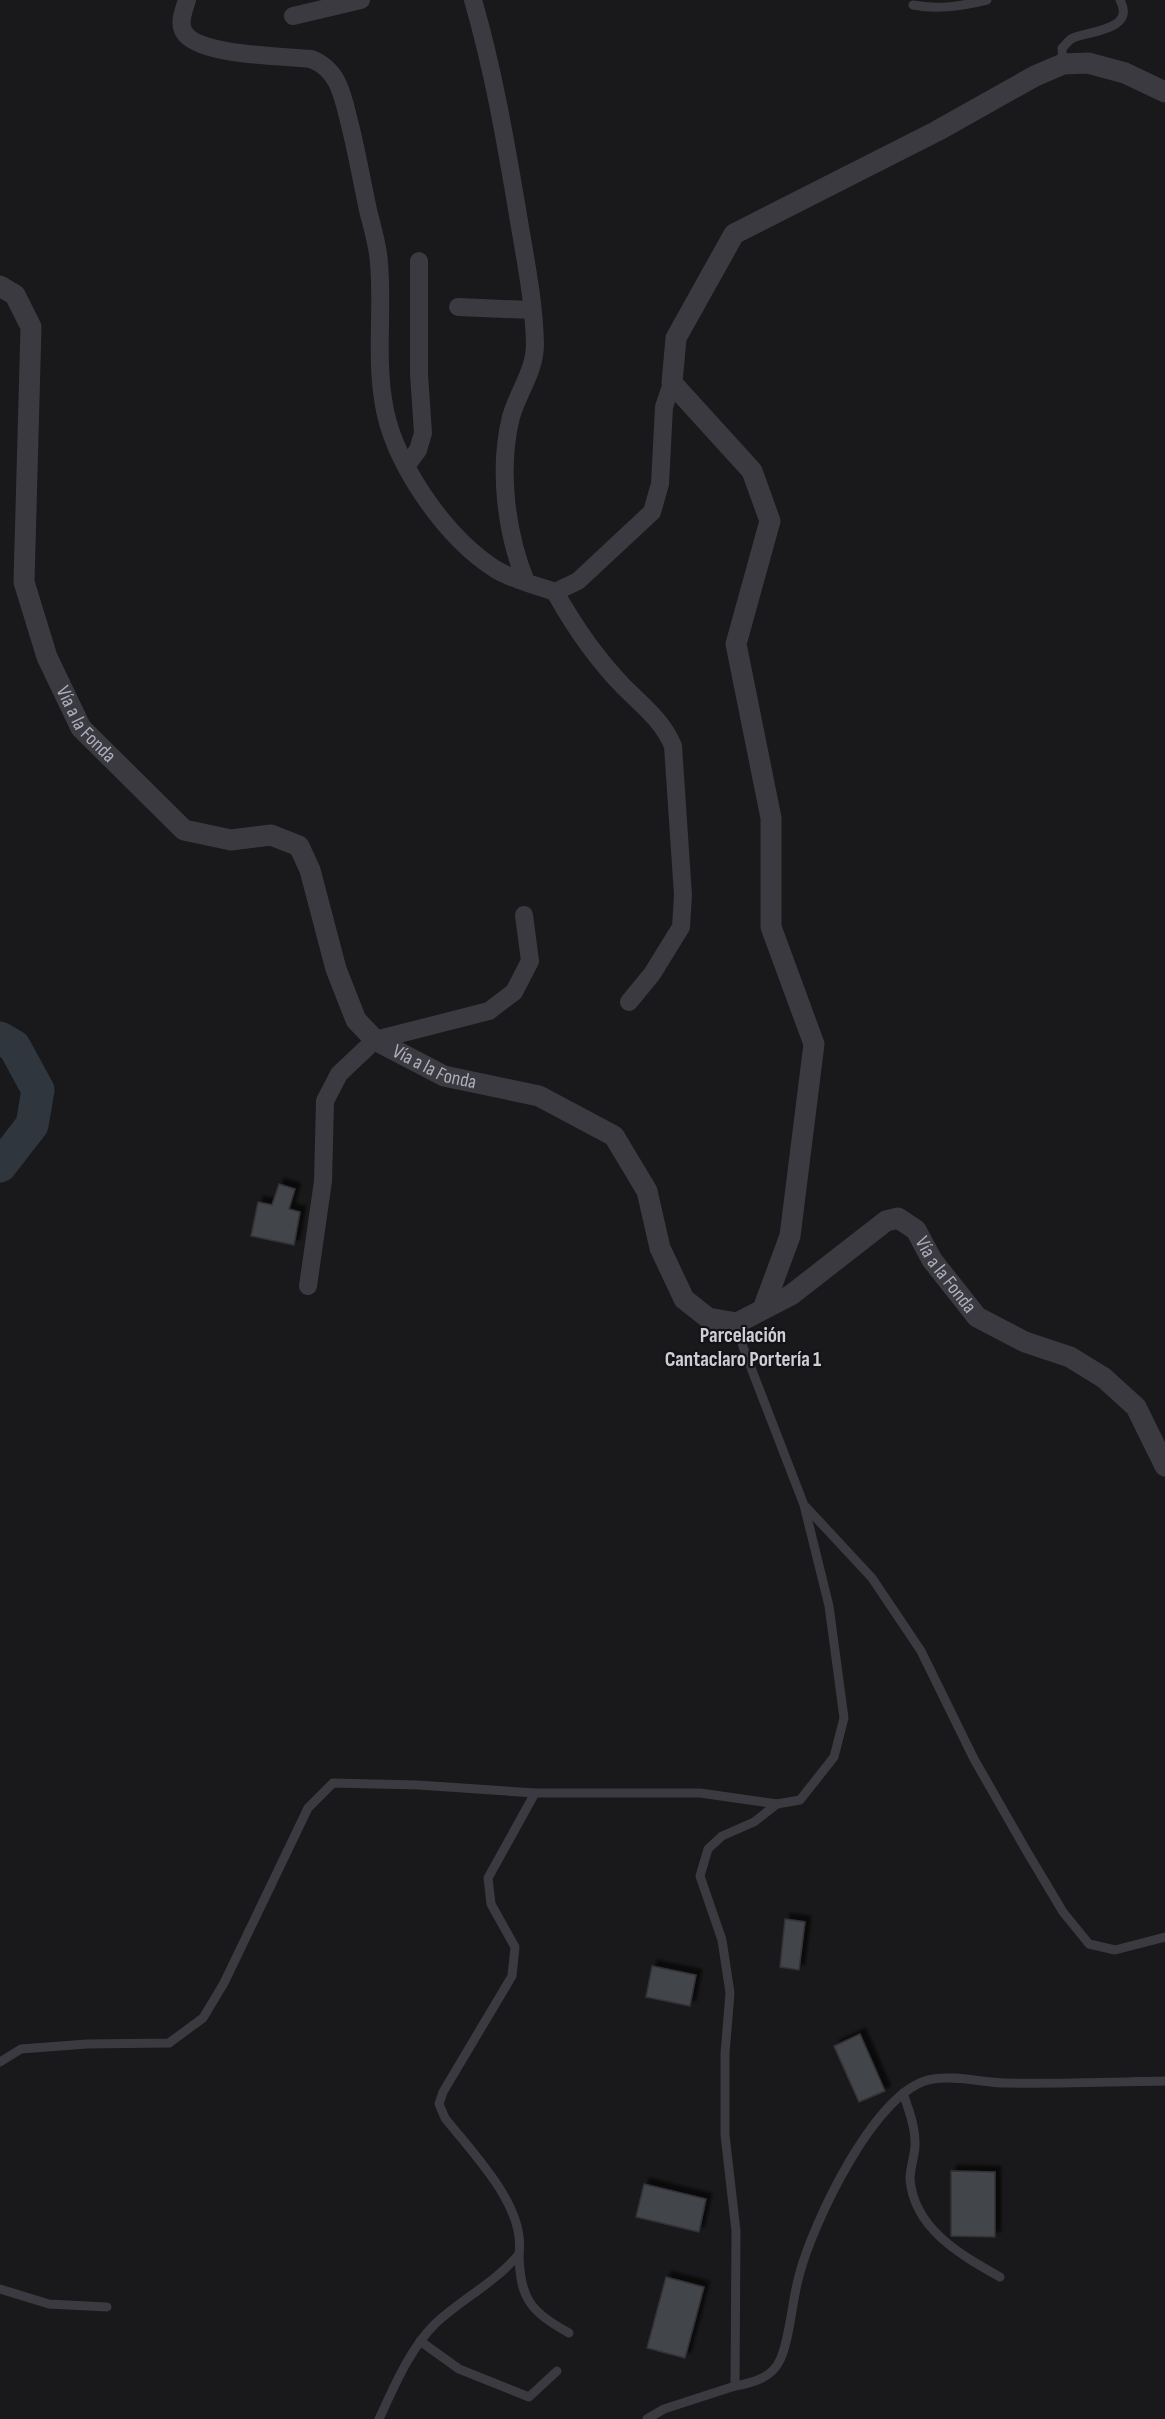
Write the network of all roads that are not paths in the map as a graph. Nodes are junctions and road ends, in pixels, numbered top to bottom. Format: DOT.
graph roads {
  1 [pos="187,0"];
  2 [pos="361,0"];
  3 [pos="473,0"];
  4 [pos="987,0"];
  5 [pos="1120,0"];
  6 [pos="913,6"];
  7 [pos="293,16"];
  8 [pos="1063,64"];
  9 [pos="1165,92"];
  10 [pos="419,261"];
  11 [pos="1,286"];
  12 [pos="458,307"];
  13 [pos="531,310"];
  14 [pos="672,383"];
  15 [pos="406,466"];
  16 [pos="526,582"];
  17 [pos="555,592"];
  18 [pos="524,915"];
  19 [pos="629,1002"];
  20 [pos="375,1040"];
  21 [pos="308,1286"];
  22 [pos="763,1309"];
  23 [pos="737,1323"];
  24 [pos="1165,1466"];
  25 [pos="804,1506"];
  26 [pos="535,1793"];
  27 [pos="777,1804"];
  28 [pos="1165,1937"];
  29 [pos="0,2062"];
  30 [pos="1165,2081"];
  31 [pos="903,2093"];
  32 [pos="519,2254"];
  33 [pos="1000,2277"];
  34 [pos="0,2289"];
  35 [pos="107,2307"];
  36 [pos="569,2333"];
  37 [pos="420,2341"];
  38 [pos="556,2371"];
  39 [pos="735,2386"];
  40 [pos="379,2419"];
  41 [pos="648,2419"];
  1 -- 15 [label="street"];
  2 -- 7 [label="street"];
  3 -- 13 [label="street"];
  4 -- 6 [label="lane"];
  5 -- 8 [label="lane"];
  8 -- 9 [label="street"];
  8 -- 14 [label="street"];
  10 -- 15 [label="street"];
  11 -- 20 [label="street, Vía a la Fonda"];
  12 -- 13 [label="street"];
  13 -- 16 [label="street"];
  14 -- 17 [label="street"];
  14 -- 22 [label="street"];
  15 -- 16 [label="street"];
  16 -- 17 [label="street"];
  17 -- 19 [label="street"];
  18 -- 20 [label="street"];
  20 -- 21 [label="street"];
  20 -- 23 [label="street, Vía a la Fonda"];
  22 -- 23 [label="street, Vía a la Fonda"];
  22 -- 24 [label="street, Vía a la Fonda"];
  23 -- 25 [label="lane"];
  25 -- 27 [label="lane"];
  25 -- 28 [label="lane"];
  26 -- 27 [label="lane"];
  26 -- 29 [label="lane"];
  26 -- 32 [label="lane"];
  27 -- 39 [label="lane"];
  30 -- 31 [label="lane"];
  31 -- 33 [label="lane"];
  31 -- 39 [label="lane"];
  32 -- 36 [label="lane"];
  32 -- 37 [label="lane"];
  34 -- 35 [label="lane"];
  37 -- 38 [label="lane"];
  37 -- 40 [label="lane"];
  39 -- 41 [label="lane"];
}
